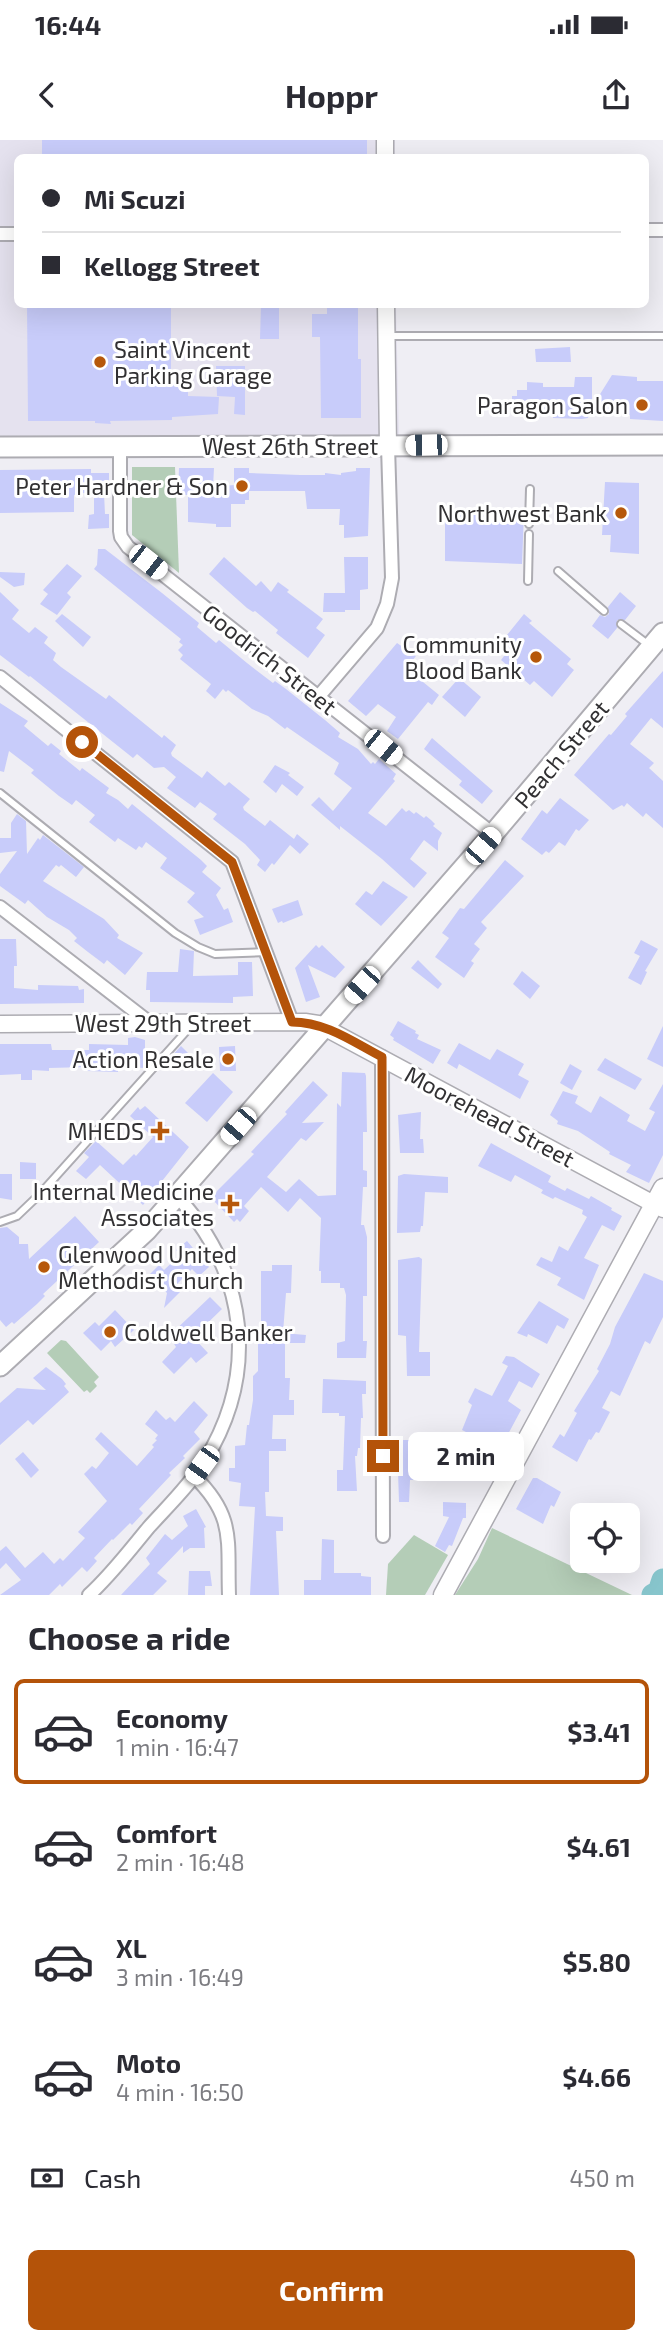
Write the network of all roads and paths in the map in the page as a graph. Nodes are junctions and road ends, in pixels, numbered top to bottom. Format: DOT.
graph roads {
  1 [pos="386,308"];
  2 [pos="386,336"];
  3 [pos="663,336"];
  4 [pos="663,445"];
  5 [pos="388,446"];
  6 [pos="0,447"];
  7 [pos="120,447"];
  8 [pos="530,489"];
  9 [pos="529,524"];
  10 [pos="529,534"];
  11 [pos="558,571"];
  12 [pos="528,581"];
  13 [pos="604,611"];
  14 [pos="621,624"];
  15 [pos="657,640"];
  16 [pos="0,677"];
  17 [pos="318,696"];
  18 [pos="0,793"];
  19 [pos="493,834"];
  20 [pos="0,906"];
  21 [pos="266,952"];
  22 [pos="292,1022"];
  23 [pos="150,1023"];
  24 [pos="194,1023"];
  25 [pos="0,1024"];
  26 [pos="325,1027"];
  27 [pos="382,1057"];
  28 [pos="663,1188"];
  29 [pos="177,1196"];
  30 [pos="659,1207"];
  31 [pos="0,1223"];
  32 [pos="0,1366"];
  33 [pos="194,1476"];
  34 [pos="383,1536"];
  35 [pos="89,1595"];
  36 [pos="229,1595"];
  37 [pos="443,1595"];
  1 -- 2 [label="street"];
  2 -- 3 [label="lane"];
  2 -- 5 [label="street"];
  4 -- 5 [label="main road, West 26th Street"];
  5 -- 7 [label="main road, West 26th Street"];
  5 -- 17 [label="street"];
  6 -- 7 [label="main road, West 26th Street"];
  7 -- 17 [label="street, Goodrich Street"];
  8 -- 9 [label="lane"];
  10 -- 12 [label="lane"];
  11 -- 13 [label="lane"];
  14 -- 15 [label="lane"];
  15 -- 19 [label="main road, Peach Street"];
  16 -- 21 [label="street"];
  17 -- 19 [label="street, Goodrich Street"];
  18 -- 21 [label="lane"];
  19 -- 26 [label="main road, Peach Street"];
  20 -- 23 [label="street"];
  21 -- 22 [label="street"];
  22 -- 24 [label="street, West 29th Street"];
  22 -- 26 [label="street, West 29th Street"];
  23 -- 24 [label="street, West 29th Street"];
  23 -- 25 [label="street, West 29th Street"];
  24 -- 31 [label="lane"];
  26 -- 27 [label="street, Moorehead Street"];
  26 -- 29 [label="main road, Peach Street"];
  27 -- 30 [label="street, Moorehead Street"];
  27 -- 34 [label="street"];
  28 -- 30 [label="main road"];
  29 -- 32 [label="main road, Peach Street"];
  29 -- 33 [label="street"];
  30 -- 37 [label="main road"];
  33 -- 35 [label="street"];
  33 -- 36 [label="street"];
}
